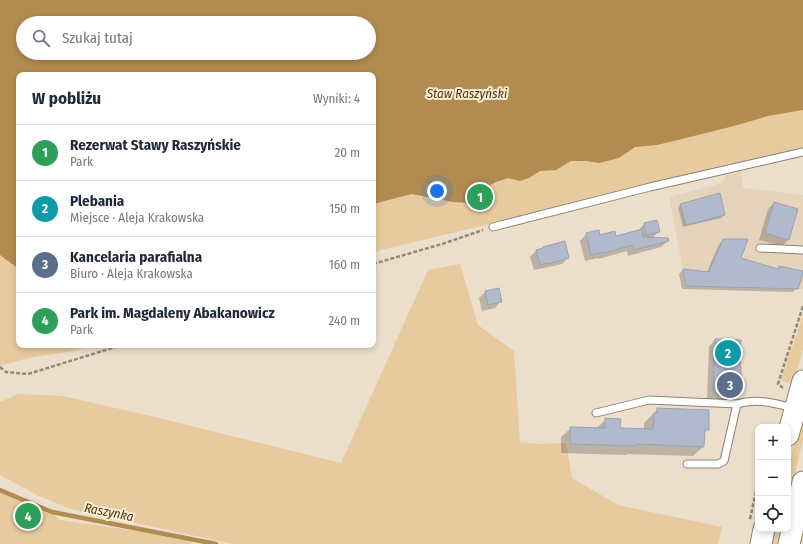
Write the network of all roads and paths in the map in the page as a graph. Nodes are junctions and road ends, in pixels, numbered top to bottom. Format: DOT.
graph roads {
  1 [pos="803,152"];
  2 [pos="493,227"];
  3 [pos="760,248"];
  4 [pos="803,250"];
  5 [pos="376,263"];
  6 [pos="803,306"];
  7 [pos="112,348"];
  8 [pos="0,367"];
  9 [pos="803,381"];
  10 [pos="778,384"];
  11 [pos="737,404"];
  12 [pos="795,409"];
  13 [pos="596,413"];
  14 [pos="791,424"];
  15 [pos="687,464"];
  16 [pos="803,482"];
  17 [pos="799,518"];
  18 [pos="759,532"];
  19 [pos="761,544"];
  20 [pos="789,544"];
  1 -- 2 [label="lane"];
  2 -- 5 [label="path"];
  3 -- 4 [label="lane"];
  6 -- 10 [label="path"];
  7 -- 8 [label="path"];
  9 -- 12 [label="main road"];
  11 -- 12 [label="lane"];
  11 -- 13 [label="lane"];
  11 -- 15 [label="lane"];
  12 -- 14 [label="main road"];
  16 -- 17 [label="main road"];
  17 -- 20 [label="main road"];
  18 -- 19 [label="main road"];
}
